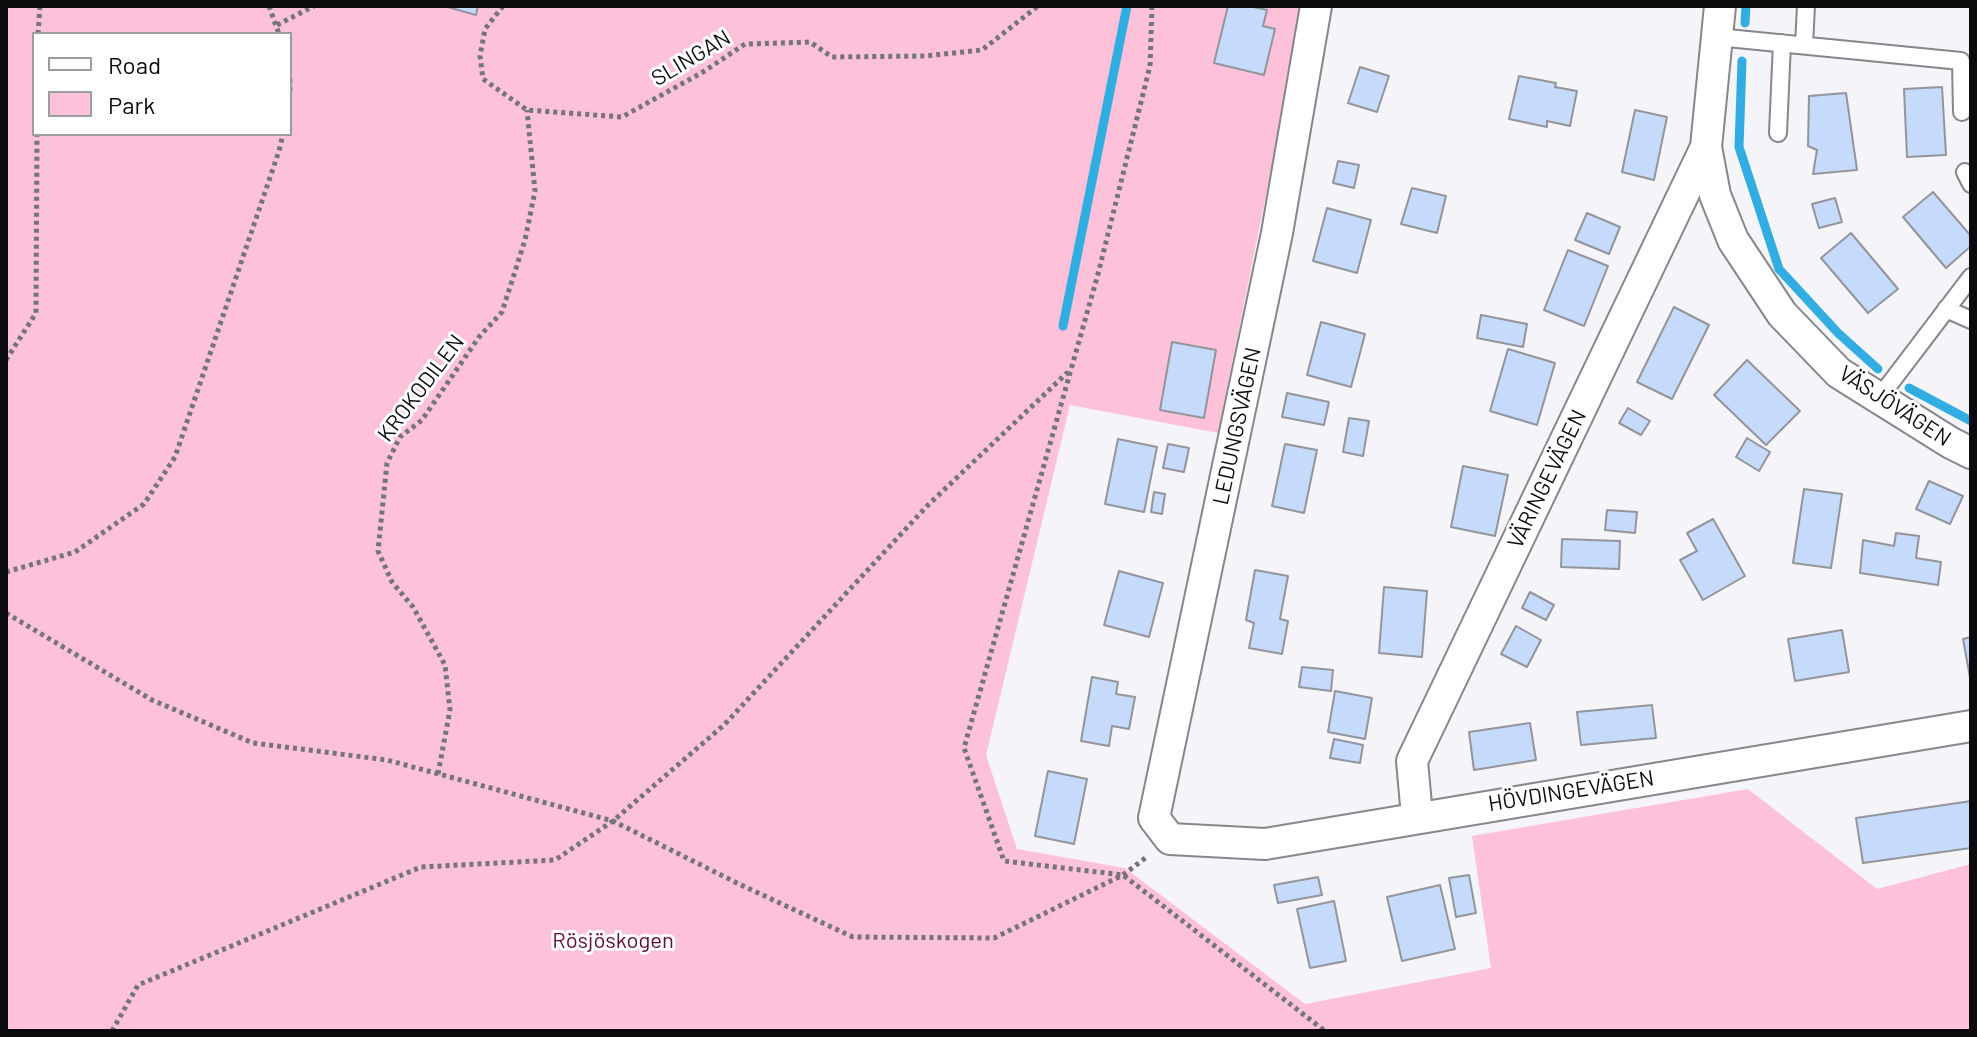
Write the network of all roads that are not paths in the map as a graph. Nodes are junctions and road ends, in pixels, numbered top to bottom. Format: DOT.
graph roads {
  1 [pos="1316,6"];
  2 [pos="1720,6"];
  3 [pos="1806,6"];
  4 [pos="1717,37"];
  5 [pos="1782,43"];
  6 [pos="1804,45"];
  7 [pos="1962,112"];
  8 [pos="1778,133"];
  9 [pos="1706,147"];
  10 [pos="1971,277"];
  11 [pos="1946,309"];
  12 [pos="1971,320"];
  13 [pos="1879,398"];
  14 [pos="1971,453"];
  15 [pos="1971,726"];
  16 [pos="1417,816"];
  17 [pos="1170,839"];
  1 -- 17 [label="street, LEDUNGSVÄGEN"];
  2 -- 4 [label="street, VÄSJÖVÄGEN"];
  3 -- 6 [label="lane"];
  4 -- 5 [label="lane"];
  4 -- 9 [label="street, VÄSJÖVÄGEN"];
  5 -- 6 [label="lane"];
  5 -- 8 [label="lane"];
  6 -- 7 [label="lane"];
  9 -- 13 [label="street, VÄSJÖVÄGEN"];
  9 -- 16 [label="street, VÄRINGEVÄGEN"];
  10 -- 11 [label="lane"];
  11 -- 12 [label="lane"];
  11 -- 13 [label="lane"];
  13 -- 14 [label="street, VÄSJÖVÄGEN"];
  15 -- 16 [label="street, HÖVDINGEVÄGEN"];
  16 -- 17 [label="street, HÖVDINGEVÄGEN"];
}
